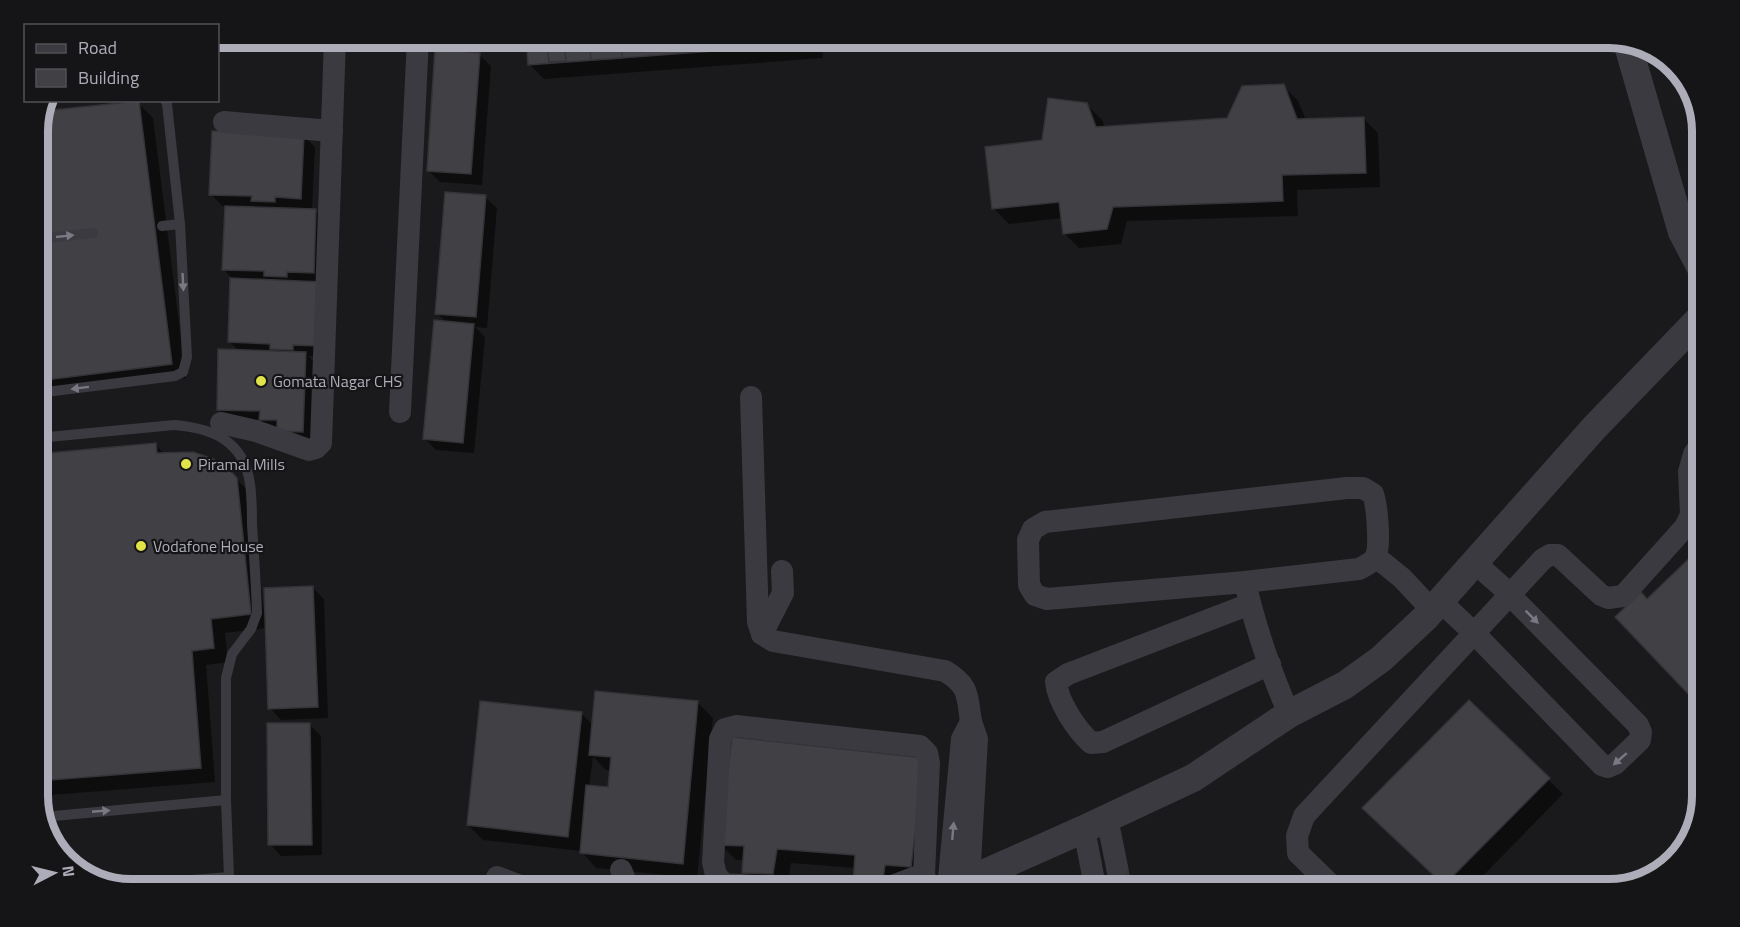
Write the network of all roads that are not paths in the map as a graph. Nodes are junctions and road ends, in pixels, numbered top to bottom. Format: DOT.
graph roads {
  1 [pos="335,48"];
  2 [pos="417,48"];
  3 [pos="1630,51"];
  4 [pos="166,102"];
  5 [pos="224,122"];
  6 [pos="332,131"];
  7 [pos="180,224"];
  8 [pos="162,226"];
  9 [pos="93,233"];
  10 [pos="48,238"];
  11 [pos="1692,251"];
  12 [pos="1692,326"];
  13 [pos="48,392"];
  14 [pos="751,397"];
  15 [pos="400,412"];
  16 [pos="221,423"];
  17 [pos="48,437"];
  18 [pos="1692,461"];
  19 [pos="1376,557"];
  20 [pos="1474,562"];
  21 [pos="782,571"];
  22 [pos="1248,593"];
  23 [pos="1510,595"];
  24 [pos="1436,606"];
  25 [pos="762,633"];
  26 [pos="1474,633"];
  27 [pos="1270,664"];
  28 [pos="1289,714"];
  29 [pos="226,800"];
  30 [pos="51,816"];
  31 [pos="1095,824"];
  32 [pos="1117,867"];
  33 [pos="229,877"];
  34 [pos="497,877"];
  35 [pos="204,879"];
  36 [pos="502,879"];
  37 [pos="719,879"];
  38 [pos="926,879"];
  39 [pos="960,879"];
  40 [pos="976,879"];
  41 [pos="1094,879"];
  42 [pos="1324,879"];
  1 -- 6 [label="street"];
  2 -- 15 [label="street"];
  3 -- 11 [label="street"];
  4 -- 7 [label="lane"];
  5 -- 6 [label="street"];
  6 -- 16 [label="street"];
  7 -- 8 [label="lane"];
  7 -- 13 [label="lane, one-way"];
  10 -- 9 [label="lane, one-way"];
  12 -- 20 [label="street"];
  14 -- 25 [label="street"];
  17 -- 29 [label="lane"];
  18 -- 23 [label="street"];
  19 -- 22 [label="street"];
  19 -- 22 [label="street"];
  19 -- 24 [label="street"];
  20 -- 23 [label="street"];
  20 -- 24 [label="street"];
  21 -- 25 [label="street"];
  22 -- 27 [label="street"];
  22 -- 27 [label="street"];
  23 -- 26 [label="street"];
  23 -- 26 [label="street, one-way"];
  24 -- 26 [label="street"];
  24 -- 28 [label="street"];
  25 -- 39 [label="street"];
  26 -- 42 [label="street"];
  27 -- 28 [label="street"];
  28 -- 31 [label="street"];
  30 -- 29 [label="lane, one-way"];
  29 -- 33 [label="lane"];
  31 -- 32 [label="street"];
  31 -- 40 [label="street"];
  31 -- 41 [label="street"];
  33 -- 35 [label="lane"];
  34 -- 36 [label="street"];
  37 -- 38 [label="street"];
}
